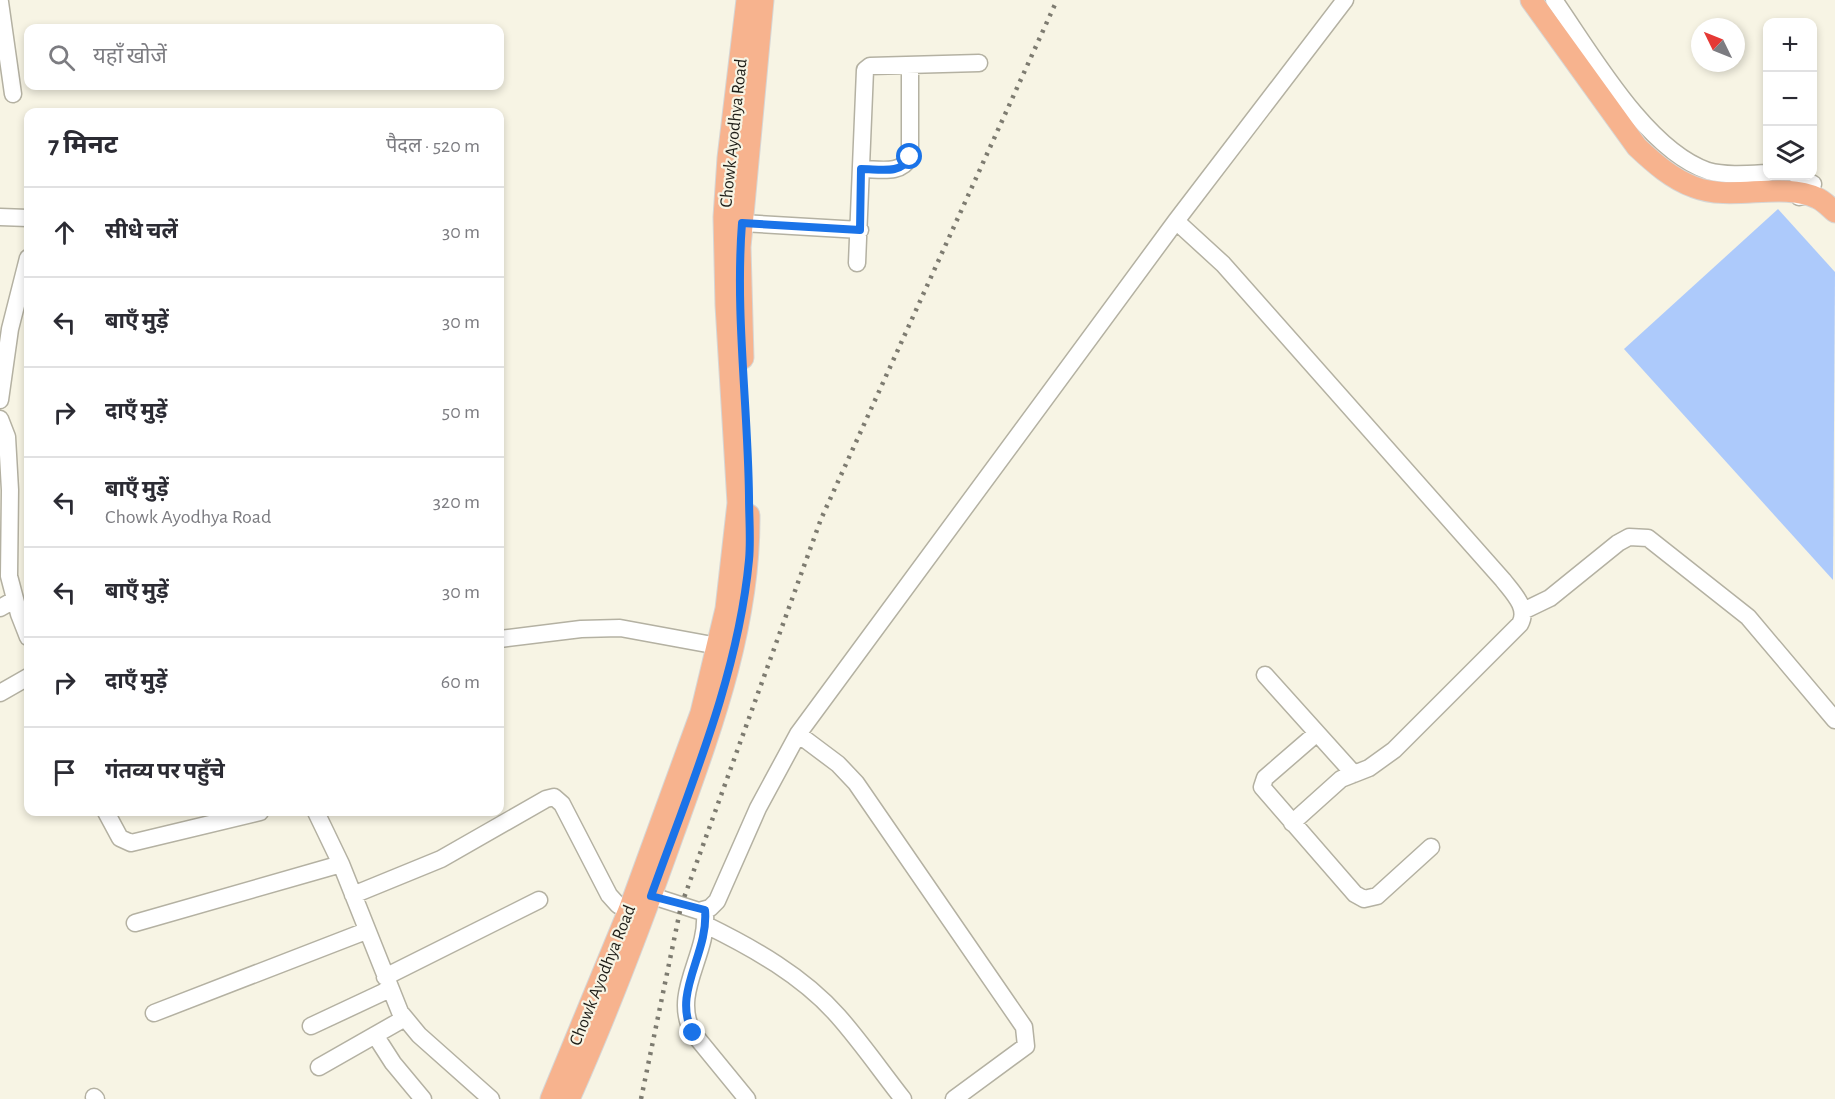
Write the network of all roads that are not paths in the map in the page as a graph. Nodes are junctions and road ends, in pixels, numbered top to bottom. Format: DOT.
graph roads {
  1 [pos="747,0"];
  2 [pos="762,0"];
  3 [pos="1345,0"];
  4 [pos="1522,0"];
  5 [pos="1531,0"];
  6 [pos="1545,0"];
  7 [pos="1554,0"];
  8 [pos="0,2"];
  9 [pos="980,63"];
  10 [pos="910,65"];
  11 [pos="14,94"];
  12 [pos="738,159"];
  13 [pos="861,169"];
  14 [pos="1763,173"];
  15 [pos="1804,186"];
  16 [pos="1835,197"];
  17 [pos="1835,212"];
  18 [pos="0,217"];
  19 [pos="24,218"];
  20 [pos="1176,221"];
  21 [pos="742,223"];
  22 [pos="860,230"];
  23 [pos="857,263"];
  24 [pos="24,274"];
  25 [pos="0,400"];
  26 [pos="1,424"];
  27 [pos="7,604"];
  28 [pos="1523,611"];
  29 [pos="24,631"];
  30 [pos="504,639"];
  31 [pos="718,646"];
  32 [pos="1264,675"];
  33 [pos="24,679"];
  34 [pos="0,693"];
  35 [pos="1835,720"];
  36 [pos="1317,733"];
  37 [pos="798,734"];
  38 [pos="1354,774"];
  39 [pos="108,816"];
  40 [pos="243,816"];
  41 [pos="318,816"];
  42 [pos="1292,823"];
  43 [pos="1431,847"];
  44 [pos="341,864"];
  45 [pos="644,893"];
  46 [pos="353,896"];
  47 [pos="538,900"];
  48 [pos="629,910"];
  49 [pos="705,918"];
  50 [pos="135,923"];
  51 [pos="366,931"];
  52 [pos="388,983"];
  53 [pos="154,1013"];
  54 [pos="405,1018"];
  55 [pos="311,1026"];
  56 [pos="375,1035"];
  57 [pos="319,1067"];
  58 [pos="423,1099"];
  59 [pos="491,1099"];
  60 [pos="551,1099"];
  61 [pos="568,1099"];
  62 [pos="747,1099"];
  63 [pos="903,1099"];
  64 [pos="954,1099"];
  1 -- 12 [label="main road, Chowk Ayodhya Road"];
  2 -- 12 [label="main road, Chowk Ayodhya Road"];
  3 -- 20 [label="street"];
  4 -- 15 [label="street"];
  5 -- 15 [label="main road"];
  6 -- 15 [label="main road"];
  7 -- 14 [label="street"];
  8 -- 11 [label="street"];
  9 -- 10 [label="street"];
  10 -- 13 [label="street"];
  10 -- 13 [label="street"];
  12 -- 21 [label="main road, Chowk Ayodhya Road"];
  12 -- 31 [label="main road, Chowk Ayodhya Road"];
  13 -- 22 [label="street"];
  15 -- 16 [label="main road"];
  15 -- 17 [label="main road"];
  18 -- 19 [label="street"];
  20 -- 28 [label="street"];
  20 -- 37 [label="street"];
  21 -- 22 [label="street"];
  21 -- 45 [label="main road, Chowk Ayodhya Road"];
  22 -- 23 [label="street"];
  24 -- 25 [label="street"];
  26 -- 27 [label="street"];
  27 -- 29 [label="street"];
  28 -- 35 [label="street"];
  28 -- 38 [label="street"];
  30 -- 31 [label="street"];
  31 -- 45 [label="main road, Chowk Ayodhya Road"];
  32 -- 36 [label="street"];
  33 -- 34 [label="street"];
  36 -- 38 [label="street"];
  36 -- 42 [label="street"];
  37 -- 49 [label="street"];
  37 -- 64 [label="street"];
  38 -- 42 [label="street"];
  39 -- 40 [label="street"];
  41 -- 44 [label="street"];
  42 -- 43 [label="street"];
  44 -- 46 [label="street"];
  44 -- 50 [label="street"];
  45 -- 48 [label="main road, Chowk Ayodhya Road"];
  45 -- 49 [label="street"];
  45 -- 61 [label="main road, Chowk Ayodhya Road"];
  46 -- 48 [label="street"];
  46 -- 51 [label="street"];
  47 -- 52 [label="street"];
  48 -- 60 [label="main road, Chowk Ayodhya Road"];
  49 -- 62 [label="street"];
  49 -- 63 [label="street"];
  51 -- 52 [label="street"];
  51 -- 53 [label="street"];
  52 -- 54 [label="street"];
  52 -- 55 [label="street"];
  54 -- 56 [label="street"];
  54 -- 59 [label="street"];
  56 -- 57 [label="street"];
  56 -- 58 [label="street"];
}
